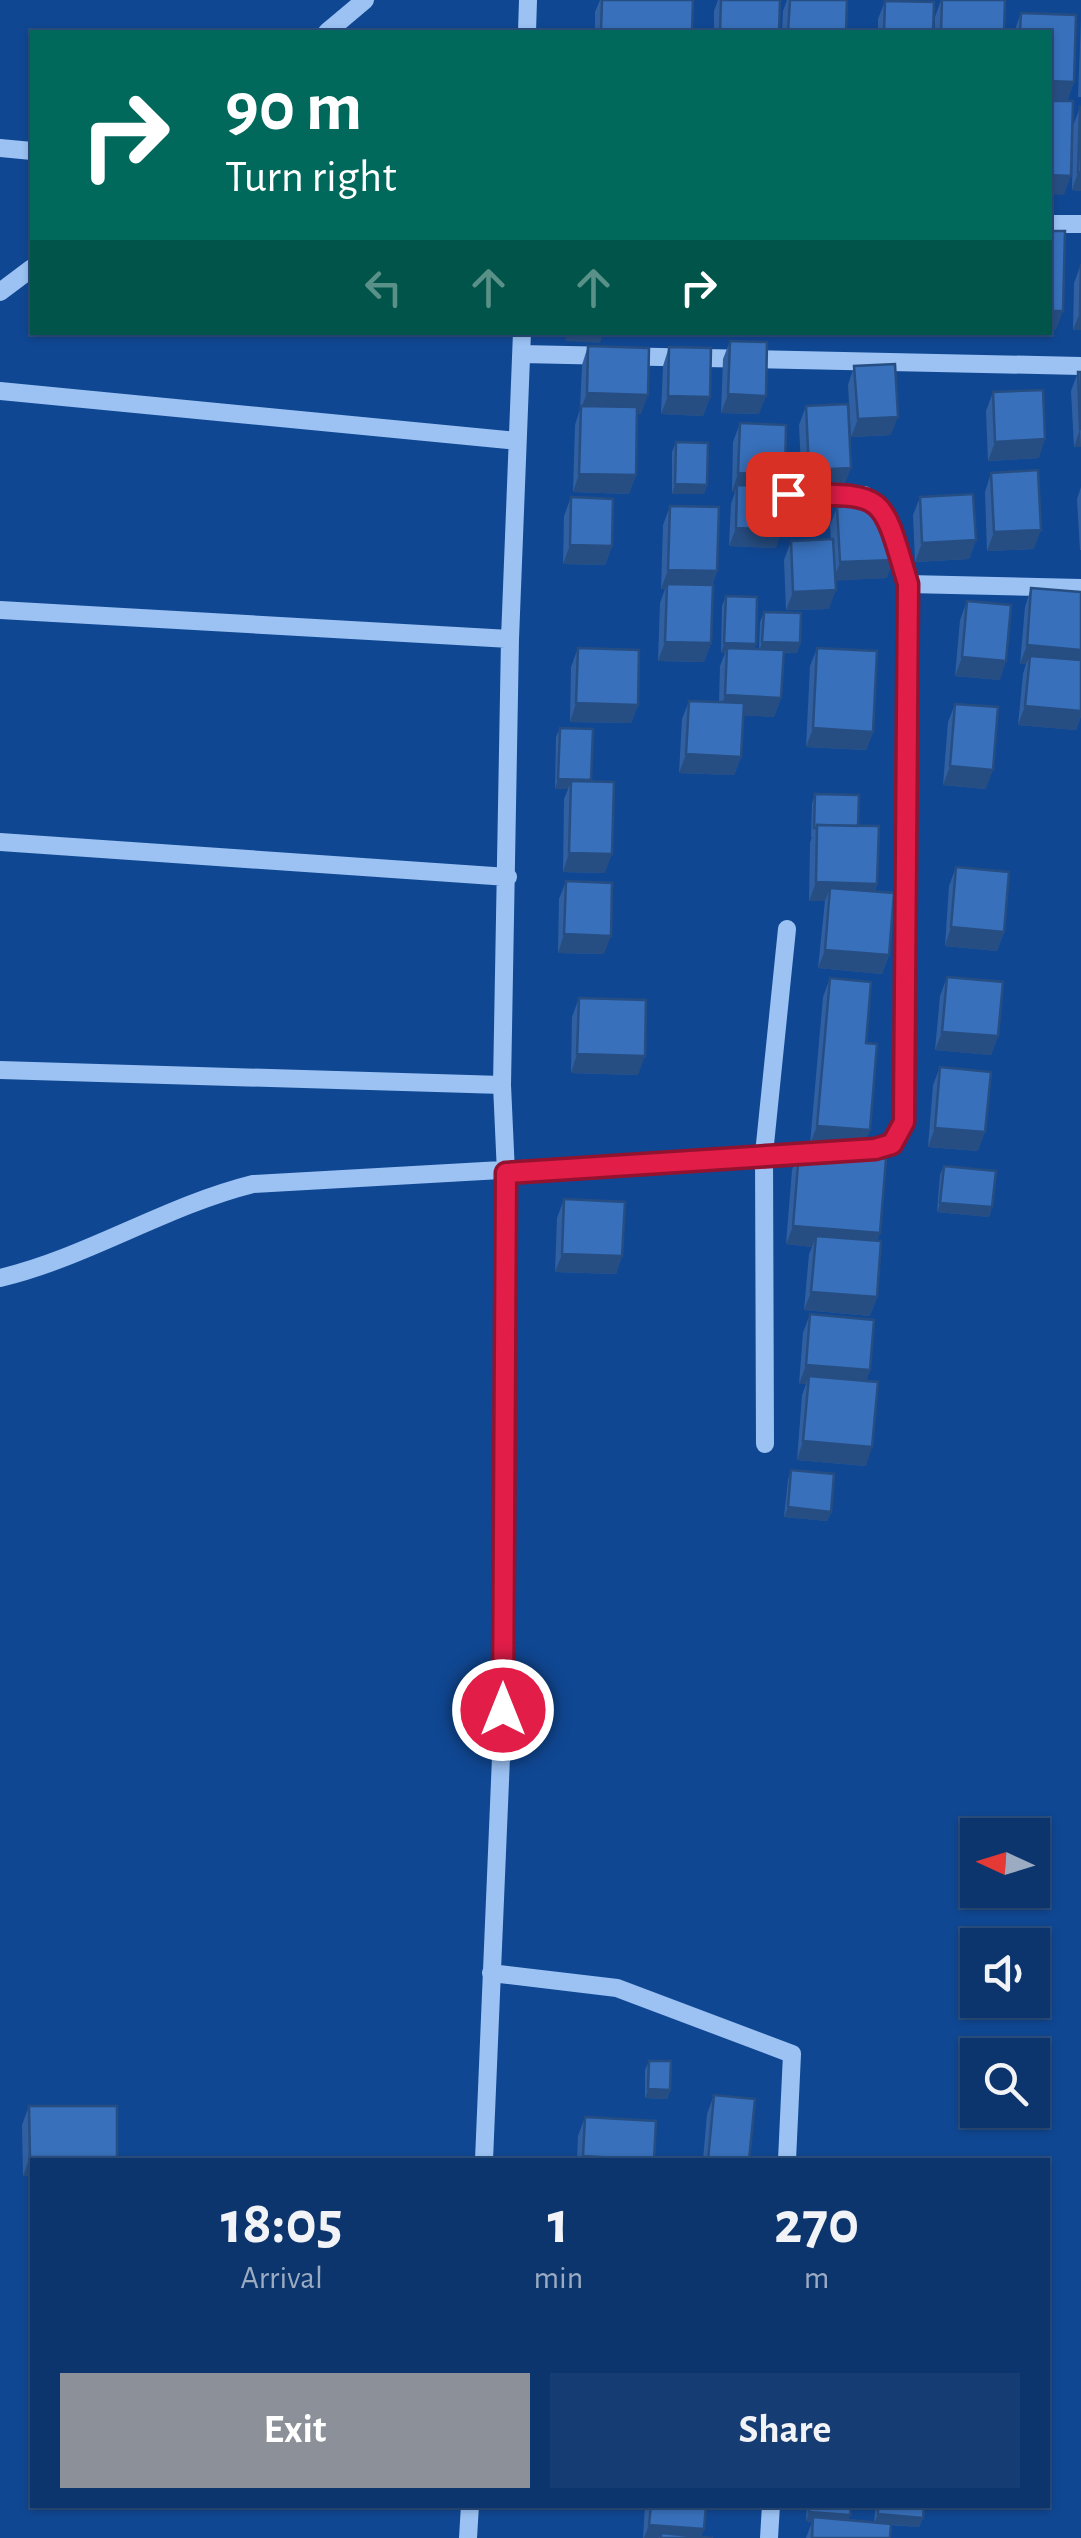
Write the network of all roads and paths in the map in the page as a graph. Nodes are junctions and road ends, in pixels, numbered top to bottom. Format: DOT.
graph roads {
  1 [pos="365,0"];
  2 [pos="528,0"];
  3 [pos="329,30"];
  4 [pos="527,30"];
  5 [pos="0,148"];
  6 [pos="30,151"];
  7 [pos="1052,224"];
  8 [pos="1081,224"];
  9 [pos="30,270"];
  10 [pos="0,292"];
  11 [pos="522,335"];
  12 [pos="522,354"];
  13 [pos="1081,366"];
  14 [pos="0,391"];
  15 [pos="517,441"];
  16 [pos="749,494"];
  17 [pos="908,584"];
  18 [pos="1081,588"];
  19 [pos="0,610"];
  20 [pos="510,639"];
  21 [pos="0,842"];
  22 [pos="508,876"];
  23 [pos="787,929"];
  24 [pos="0,1070"];
  25 [pos="502,1085"];
  26 [pos="764,1154"];
  27 [pos="506,1173"];
  28 [pos="0,1278"];
  29 [pos="765,1444"];
  30 [pos="491,1973"];
  31 [pos="484,2158"];
  32 [pos="787,2158"];
  33 [pos="470,2508"];
  34 [pos="771,2508"];
  35 [pos="468,2538"];
  36 [pos="769,2538"];
  1 -- 3 [label="street"];
  2 -- 4 [label="street"];
  5 -- 6 [label="street"];
  7 -- 8 [label="street"];
  9 -- 10 [label="street"];
  11 -- 12 [label="street"];
  12 -- 13 [label="street"];
  12 -- 15 [label="street"];
  14 -- 15 [label="street"];
  15 -- 20 [label="street"];
  16 -- 17 [label="street"];
  17 -- 18 [label="street"];
  17 -- 26 [label="street"];
  19 -- 20 [label="street"];
  20 -- 22 [label="street"];
  21 -- 22 [label="street"];
  22 -- 25 [label="street"];
  23 -- 26 [label="street"];
  24 -- 25 [label="street"];
  25 -- 27 [label="street"];
  26 -- 27 [label="street"];
  26 -- 29 [label="street"];
  27 -- 28 [label="street"];
  27 -- 30 [label="street"];
  30 -- 31 [label="street"];
  30 -- 32 [label="street"];
  33 -- 35 [label="street"];
  34 -- 36 [label="street"];
}
